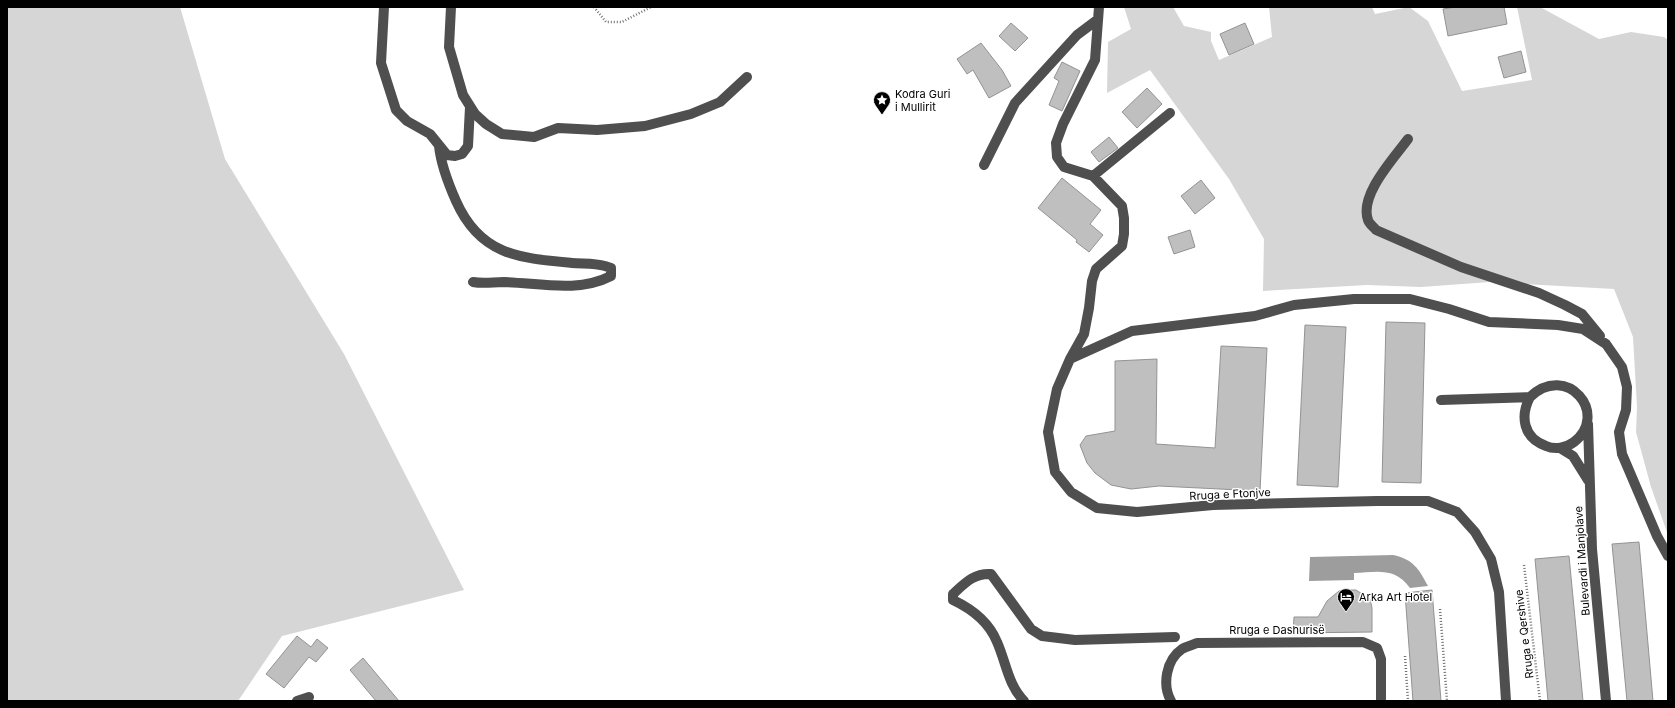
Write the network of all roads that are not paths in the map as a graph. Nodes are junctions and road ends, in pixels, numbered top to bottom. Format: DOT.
graph roads {
  1 [pos="384,7"];
  2 [pos="451,7"];
  3 [pos="1100,7"];
  4 [pos="1097,20"];
  5 [pos="747,77"];
  6 [pos="470,107"];
  7 [pos="1170,113"];
  8 [pos="1408,139"];
  9 [pos="439,146"];
  10 [pos="984,165"];
  11 [pos="1093,176"];
  12 [pos="473,282"];
  13 [pos="1606,344"];
  14 [pos="1070,359"];
  15 [pos="1530,397"];
  16 [pos="1441,400"];
  17 [pos="1588,418"];
  18 [pos="1560,448"];
  19 [pos="1589,482"];
  20 [pos="1668,556"];
  21 [pos="1175,637"];
  22 [pos="310,697"];
  23 [pos="297,701"];
  24 [pos="1024,701"];
  25 [pos="1171,701"];
  26 [pos="1381,701"];
  27 [pos="1506,701"];
  28 [pos="1606,701"];
  1 -- 9 [label="street"];
  2 -- 6 [label="street"];
  3 -- 4 [label="street"];
  4 -- 10 [label="street"];
  4 -- 11 [label="street"];
  5 -- 6 [label="street"];
  6 -- 9 [label="street"];
  7 -- 11 [label="street"];
  8 -- 13 [label="street"];
  9 -- 12 [label="street"];
  11 -- 14 [label="street, Rruga e Ftonjve"];
  13 -- 14 [label="street"];
  13 -- 20 [label="street"];
  14 -- 27 [label="street, Rruga e Ftonjve"];
  15 -- 16 [label="street"];
  15 -- 17 [label="street"];
  15 -- 18 [label="street"];
  17 -- 18 [label="street"];
  17 -- 19 [label="street, Bulevardi i Manjolave"];
  18 -- 19 [label="street"];
  19 -- 28 [label="street, Bulevardi i Manjolave"];
  21 -- 24 [label="street"];
  22 -- 23 [label="street"];
  25 -- 26 [label="street, Rruga e Dashurisë"];
}
